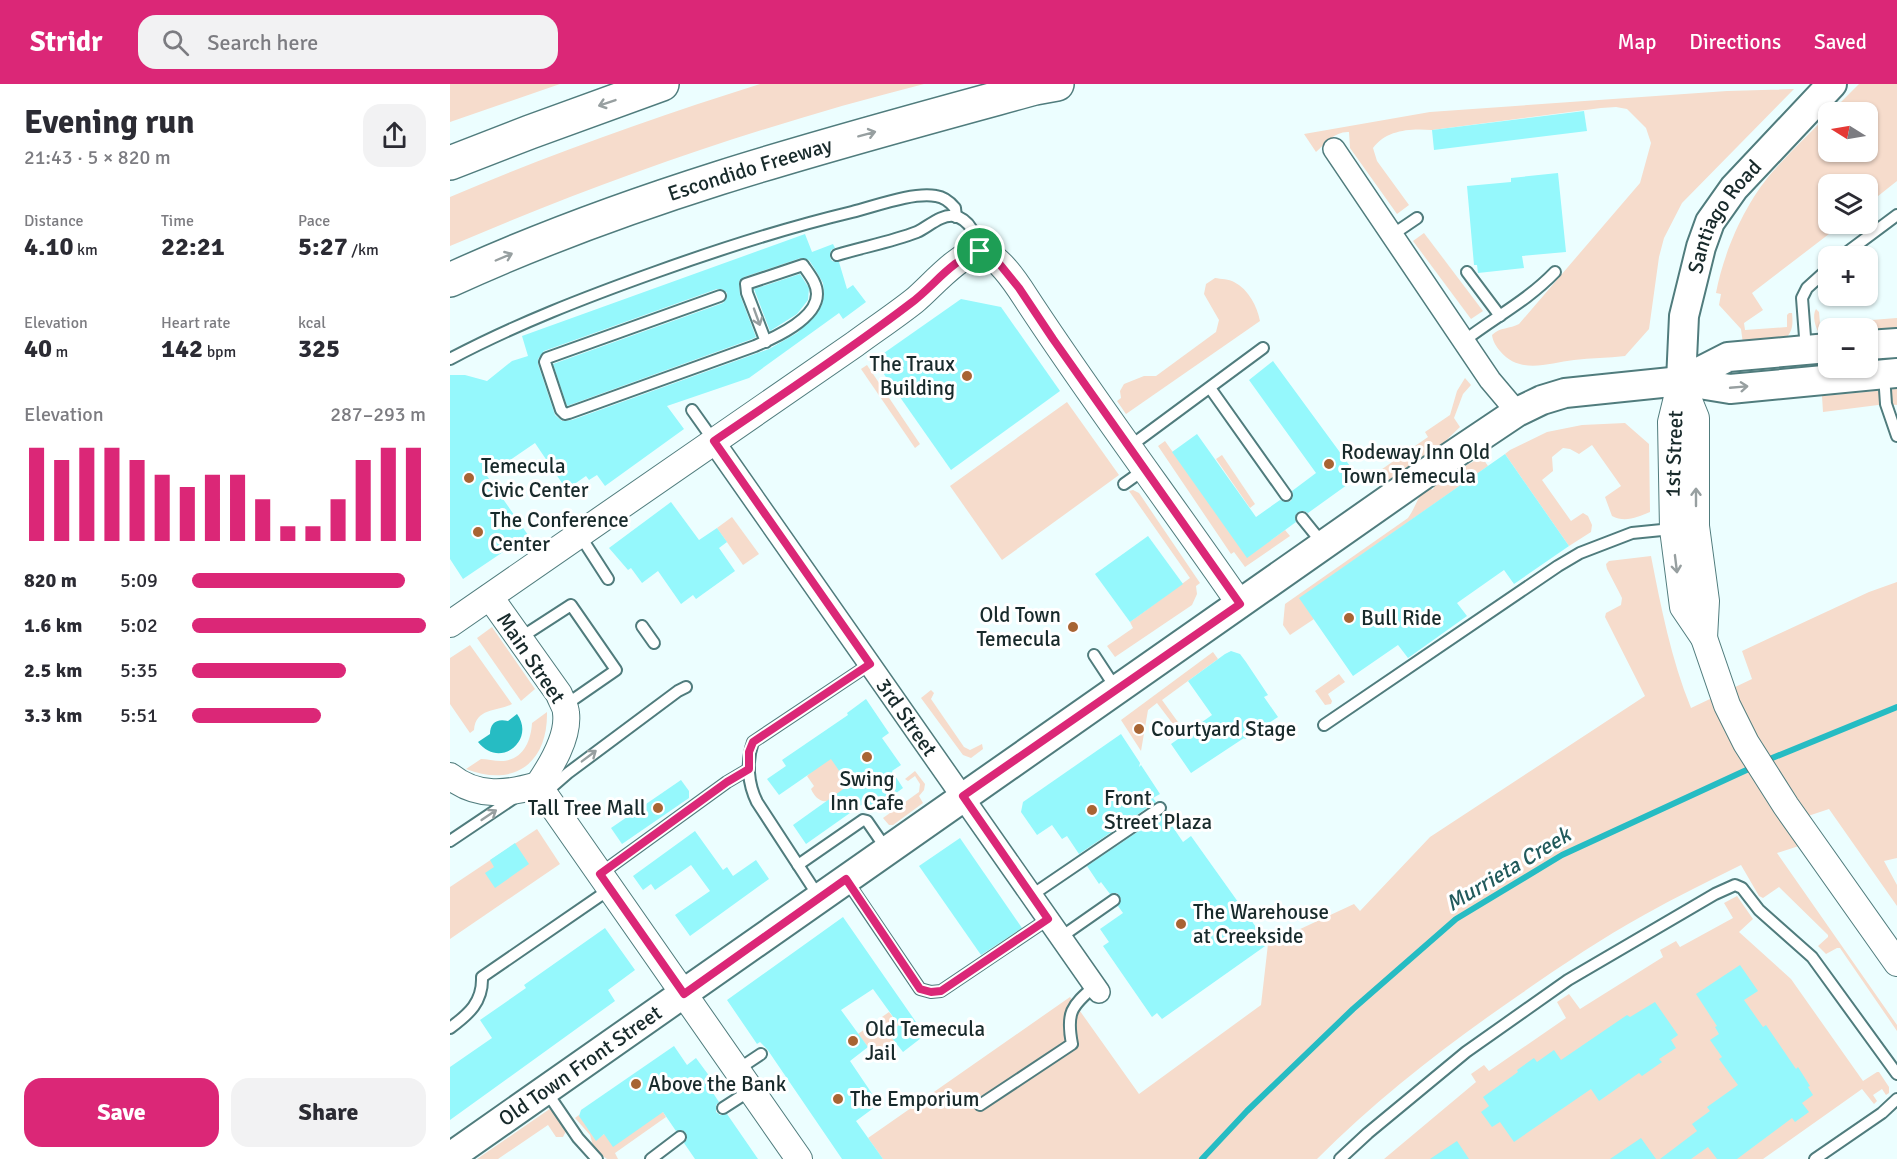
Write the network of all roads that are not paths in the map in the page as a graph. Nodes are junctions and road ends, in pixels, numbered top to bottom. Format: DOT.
graph roads {
  1 [pos="662,84"];
  2 [pos="1057,84"];
  3 [pos="1832,84"];
  4 [pos="1335,149"];
  5 [pos="450,163"];
  6 [pos="1897,215"];
  7 [pos="956,217"];
  8 [pos="1417,218"];
  9 [pos="1392,235"];
  10 [pos="1855,246"];
  11 [pos="980,251"];
  12 [pos="837,255"];
  13 [pos="1467,272"];
  14 [pos="1555,272"];
  15 [pos="1818,278"];
  16 [pos="450,280"];
  17 [pos="720,296"];
  18 [pos="1500,316"];
  19 [pos="1464,341"];
  20 [pos="765,342"];
  21 [pos="1897,343"];
  22 [pos="1878,344"];
  23 [pos="1263,348"];
  24 [pos="1817,349"];
  25 [pos="450,359"];
  26 [pos="1891,374"];
  27 [pos="1681,381"];
  28 [pos="1210,388"];
  29 [pos="692,410"];
  30 [pos="1516,412"];
  31 [pos="1897,436"];
  32 [pos="714,441"];
  33 [pos="1129,447"];
  34 [pos="1286,495"];
  35 [pos="1302,518"];
  36 [pos="1672,529"];
  37 [pos="579,534"];
  38 [pos="1323,544"];
  39 [pos="608,579"];
  40 [pos="490,597"];
  41 [pos="1240,604"];
  42 [pos="450,624"];
  43 [pos="642,626"];
  44 [pos="520,638"];
  45 [pos="1704,638"];
  46 [pos="654,643"];
  47 [pos="1094,655"];
  48 [pos="870,664"];
  49 [pos="686,687"];
  50 [pos="1117,690"];
  51 [pos="564,706"];
  52 [pos="1324,725"];
  53 [pos="749,769"];
  54 [pos="450,776"];
  55 [pos="537,789"];
  56 [pos="963,796"];
  57 [pos="1160,808"];
  58 [pos="450,841"];
  59 [pos="887,850"];
  60 [pos="798,865"];
  61 [pos="846,879"];
  62 [pos="605,881"];
  63 [pos="1032,895"];
  64 [pos="819,897"];
  65 [pos="1114,900"];
  66 [pos="1055,928"];
  67 [pos="1897,963"];
  68 [pos="1097,989"];
  69 [pos="684,994"];
  70 [pos="450,1028"];
  71 [pos="761,1054"];
  72 [pos="1897,1074"];
  73 [pos="744,1080"];
  74 [pos="546,1091"];
  75 [pos="1897,1099"];
  76 [pos="980,1105"];
  77 [pos="723,1108"];
  78 [pos="680,1137"];
  79 [pos="450,1157"];
  80 [pos="597,1159"];
  81 [pos="651,1159"];
  82 [pos="800,1159"];
  83 [pos="1340,1159"];
  84 [pos="1815,1159"];
  1 -- 5 [label="highway, one-way"];
  16 -- 2 [label="highway, Escondido Freeway, one-way"];
  3 -- 27 [label="main road, Santiago Road"];
  4 -- 9 [label="street"];
  6 -- 10 [label="lane"];
  7 -- 11 [label="lane"];
  7 -- 12 [label="lane"];
  7 -- 25 [label="lane"];
  8 -- 9 [label="lane"];
  9 -- 19 [label="street"];
  11 -- 32 [label="street"];
  11 -- 33 [label="street"];
  13 -- 18 [label="lane"];
  14 -- 18 [label="lane"];
  15 -- 24 [label="lane"];
  17 -- 20 [label="lane"];
  18 -- 19 [label="lane"];
  19 -- 30 [label="street"];
  20 -- 20 [label="lane, one-way"];
  21 -- 22 [label="main road"];
  23 -- 28 [label="lane"];
  24 -- 27 [label="main road, Old Town Front Street"];
  27 -- 26 [label="main road, Old Town Front Street, one-way"];
  26 -- 31 [label="lane"];
  27 -- 30 [label="main road, Old Town Front Street"];
  27 -- 36 [label="street, 1st Street"];
  45 -- 27 [label="street, 1st Street, one-way"];
  28 -- 33 [label="lane"];
  28 -- 34 [label="lane"];
  29 -- 32 [label="lane"];
  30 -- 38 [label="main road, Old Town Front Street"];
  32 -- 37 [label="street"];
  32 -- 48 [label="street, 3rd Street"];
  33 -- 41 [label="street"];
  35 -- 38 [label="lane"];
  36 -- 45 [label="street, 1st Street, one-way"];
  36 -- 52 [label="lane"];
  37 -- 39 [label="lane"];
  37 -- 40 [label="street"];
  38 -- 41 [label="main road, Old Town Front Street"];
  40 -- 42 [label="street"];
  40 -- 44 [label="street, Main Street"];
  41 -- 50 [label="main road, Old Town Front Street"];
  43 -- 46 [label="lane"];
  44 -- 51 [label="street, Main Street"];
  44 -- 51 [label="lane"];
  45 -- 67 [label="street, 1st Street"];
  47 -- 50 [label="lane"];
  48 -- 53 [label="lane"];
  48 -- 56 [label="street, 3rd Street"];
  55 -- 49 [label="lane, one-way"];
  50 -- 56 [label="main road, Old Town Front Street"];
  51 -- 55 [label="street, Main Street"];
  53 -- 60 [label="lane"];
  53 -- 62 [label="lane"];
  54 -- 55 [label="street"];
  58 -- 55 [label="lane, one-way"];
  55 -- 62 [label="street"];
  56 -- 59 [label="main road, Old Town Front Street"];
  56 -- 63 [label="street, 3rd Street"];
  57 -- 63 [label="lane"];
  59 -- 60 [label="lane"];
  59 -- 61 [label="main road, Old Town Front Street"];
  60 -- 64 [label="lane"];
  61 -- 64 [label="main road, Old Town Front Street"];
  61 -- 66 [label="lane"];
  62 -- 69 [label="street"];
  62 -- 70 [label="lane"];
  63 -- 66 [label="street, 3rd Street"];
  64 -- 69 [label="main road, Old Town Front Street"];
  65 -- 66 [label="lane"];
  66 -- 68 [label="street, 3rd Street"];
  68 -- 76 [label="lane"];
  69 -- 73 [label="street"];
  69 -- 74 [label="main road, Old Town Front Street"];
  71 -- 73 [label="lane"];
  72 -- 83 [label="lane"];
  73 -- 77 [label="lane"];
  73 -- 82 [label="street"];
  74 -- 79 [label="main road, Old Town Front Street"];
  74 -- 80 [label="lane"];
  75 -- 84 [label="lane"];
  78 -- 81 [label="lane"];
}
